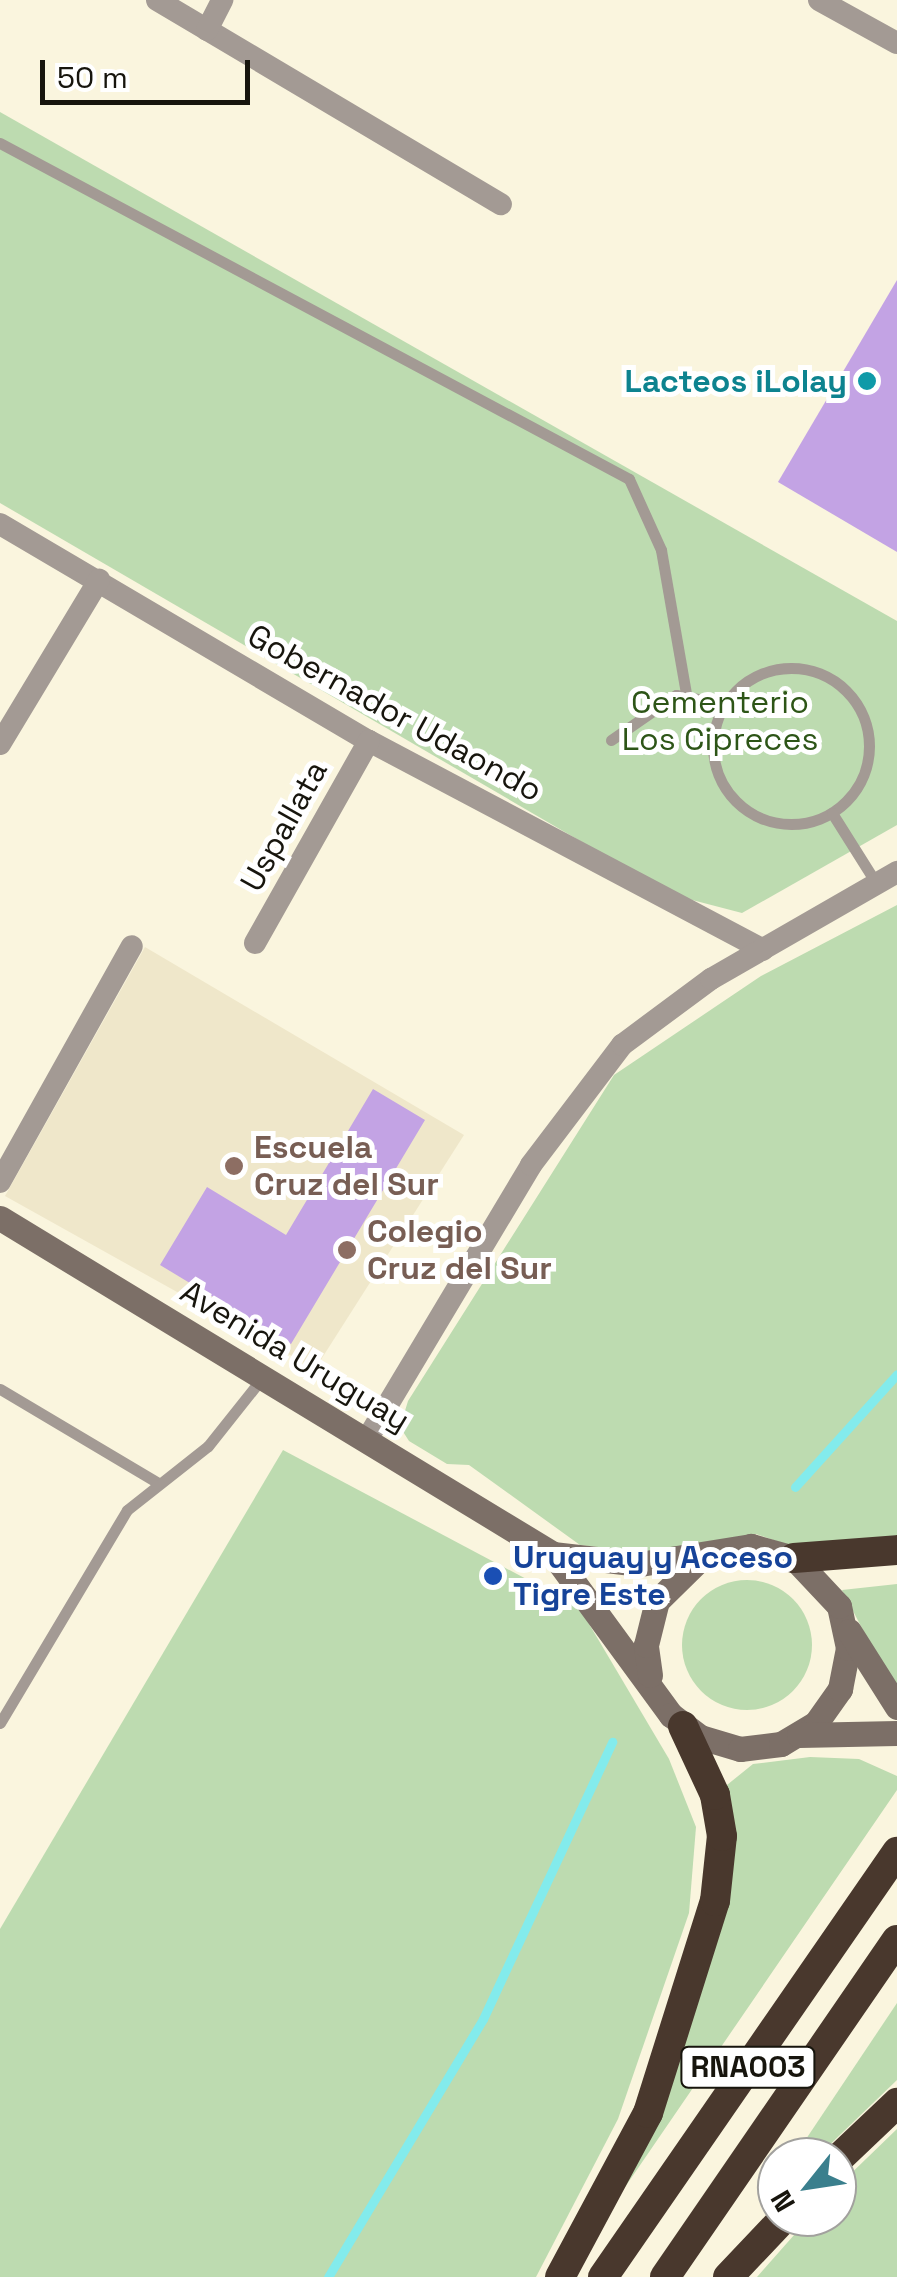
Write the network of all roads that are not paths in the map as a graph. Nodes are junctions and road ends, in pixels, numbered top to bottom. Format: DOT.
graph roads {
  1 [pos="157,0"];
  2 [pos="222,0"];
  3 [pos="819,0"];
  4 [pos="207,30"];
  5 [pos="897,43"];
  6 [pos="0,143"];
  7 [pos="501,204"];
  8 [pos="0,524"];
  9 [pos="99,580"];
  10 [pos="686,693"];
  11 [pos="724,704"];
  12 [pos="611,740"];
  13 [pos="369,741"];
  14 [pos="0,744"];
  15 [pos="832,813"];
  16 [pos="886,878"];
  17 [pos="256,943"];
  18 [pos="132,946"];
  19 [pos="763,950"];
  20 [pos="0,1182"];
  21 [pos="0,1218"];
  22 [pos="265,1374"];
  23 [pos="0,1389"];
  24 [pos="368,1436"];
  25 [pos="158,1484"];
  26 [pos="897,1550"];
  27 [pos="553,1554"];
  28 [pos="706,1555"];
  29 [pos="794,1558"];
  30 [pos="846,1627"];
  31 [pos="654,1689"];
  32 [pos="897,1707"];
  33 [pos="0,1723"];
  34 [pos="683,1726"];
  35 [pos="897,1733"];
  36 [pos="799,1735"];
  37 [pos="895,1855"];
  38 [pos="897,1940"];
  39 [pos="897,2103"];
  40 [pos="857,2141"];
  41 [pos="766,2237"];
  42 [pos="560,2277"];
  43 [pos="603,2277"];
  44 [pos="665,2277"];
  45 [pos="728,2277"];
  1 -- 4 [label="street"];
  2 -- 4 [label="street"];
  3 -- 5 [label="street"];
  4 -- 7 [label="street"];
  6 -- 10 [label="lane"];
  8 -- 9 [label="street, Gobernador Udaondo"];
  9 -- 13 [label="street, Gobernador Udaondo"];
  9 -- 14 [label="street"];
  10 -- 11 [label="lane"];
  10 -- 12 [label="lane"];
  11 -- 15 [label="lane"];
  11 -- 15 [label="lane"];
  13 -- 17 [label="street, Uspallata"];
  13 -- 19 [label="street, Gobernador Udaondo"];
  15 -- 16 [label="lane"];
  16 -- 19 [label="street"];
  18 -- 20 [label="street"];
  19 -- 24 [label="street"];
  21 -- 22 [label="main road, Avenida Uruguay"];
  22 -- 24 [label="main road, Avenida Uruguay"];
  22 -- 25 [label="lane"];
  23 -- 25 [label="lane"];
  24 -- 27 [label="main road, Avenida Uruguay"];
  25 -- 33 [label="lane"];
  26 -- 29 [label="highway"];
  27 -- 28 [label="main road, Avenida Uruguay"];
  27 -- 31 [label="main road, Avenida Uruguay"];
  28 -- 29 [label="main road, Avenida Uruguay"];
  28 -- 31 [label="main road"];
  29 -- 30 [label="main road"];
  30 -- 32 [label="main road"];
  30 -- 36 [label="main road"];
  31 -- 34 [label="main road, Avenida Uruguay"];
  34 -- 36 [label="main road, Avenida Uruguay"];
  34 -- 42 [label="highway"];
  35 -- 36 [label="main road, Avenida Uruguay"];
  37 -- 43 [label="highway, RNA003"];
  38 -- 44 [label="highway, RNA003"];
  39 -- 40 [label="highway"];
  41 -- 45 [label="highway"];
}
